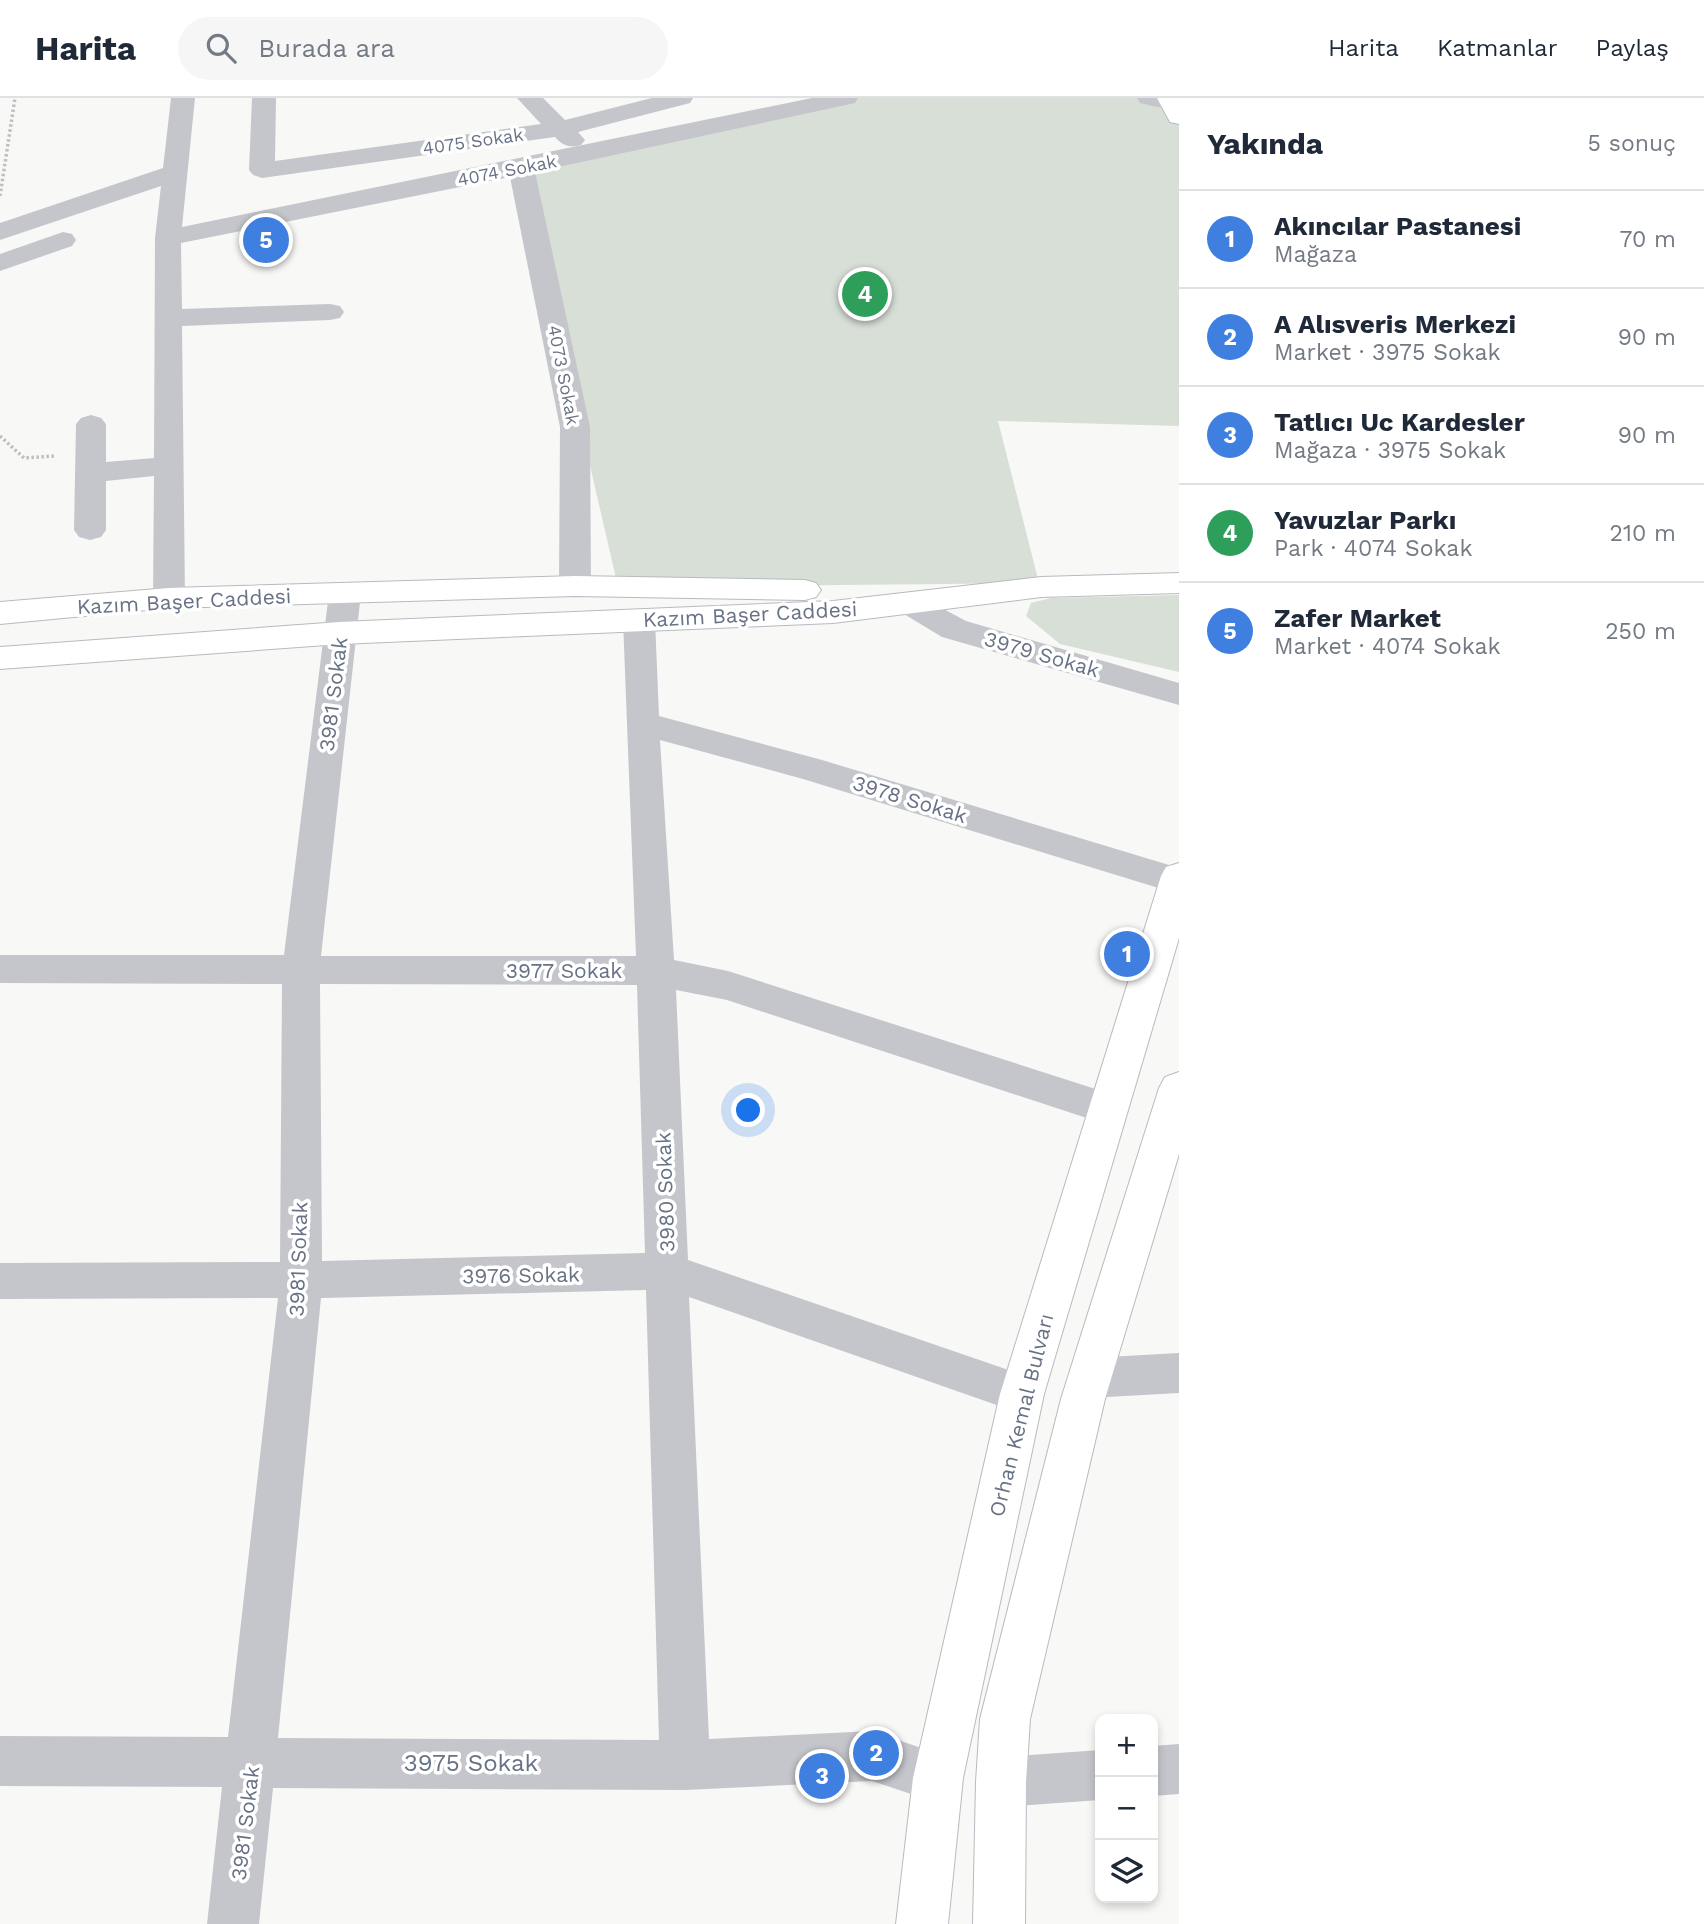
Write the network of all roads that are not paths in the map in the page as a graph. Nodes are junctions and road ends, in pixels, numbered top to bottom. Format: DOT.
graph roads {
  1 [pos="183,98"];
  2 [pos="264,98"];
  3 [pos="529,98"];
  4 [pos="681,98"];
  5 [pos="846,98"];
  6 [pos="558,129"];
  7 [pos="589,153"];
  8 [pos="521,167"];
  9 [pos="176,172"];
  10 [pos="0,232"];
  11 [pos="168,238"];
  12 [pos="63,240"];
  13 [pos="0,263"];
  14 [pos="330,312"];
  15 [pos="168,318"];
  16 [pos="169,466"];
  17 [pos="90,530"];
  18 [pos="1179,583"];
  19 [pos="575,586"];
  20 [pos="169,598"];
  21 [pos="910,604"];
  22 [pos="875,606"];
  23 [pos="0,613"];
  24 [pos="343,613"];
  25 [pos="639,620"];
  26 [pos="0,659"];
  27 [pos="1179,694"];
  28 [pos="642,723"];
  29 [pos="1178,879"];
  30 [pos="301,968"];
  31 [pos="0,969"];
  32 [pos="656,971"];
  33 [pos="1179,1088"];
  34 [pos="1108,1109"];
  35 [pos="667,1271"];
  36 [pos="301,1280"];
  37 [pos="0,1281"];
  38 [pos="1179,1373"];
  39 [pos="1089,1378"];
  40 [pos="1021,1394"];
  41 [pos="0,1761"];
  42 [pos="252,1761"];
  43 [pos="685,1765"];
  44 [pos="1179,1769"];
  45 [pos="1158,1771"];
  46 [pos="1095,1775"];
  47 [pos="938,1778"];
  48 [pos="1001,1782"];
  49 [pos="233,1924"];
  50 [pos="922,1924"];
  51 [pos="999,1924"];
  1 -- 9 [label="street"];
  2 -- 6 [label="street, 4075 Sokak"];
  3 -- 6 [label="street"];
  4 -- 6 [label="street, 4075 Sokak"];
  5 -- 7 [label="street, 4074 Sokak"];
  6 -- 7 [label="street"];
  7 -- 8 [label="street, 4074 Sokak"];
  8 -- 11 [label="street, 4074 Sokak"];
  8 -- 19 [label="street, 4073 Sokak"];
  9 -- 10 [label="street"];
  9 -- 11 [label="street"];
  11 -- 15 [label="street"];
  12 -- 13 [label="street"];
  14 -- 15 [label="street"];
  15 -- 16 [label="street"];
  16 -- 17 [label="street"];
  16 -- 20 [label="street"];
  18 -- 21 [label="main road"];
  19 -- 22 [label="main road, Kazım Başer Caddesi"];
  19 -- 24 [label="main road, Kazım Başer Caddesi"];
  20 -- 23 [label="main road, Kazım Başer Caddesi"];
  20 -- 24 [label="main road, Kazım Başer Caddesi"];
  21 -- 22 [label="main road"];
  21 -- 27 [label="street, 3979 Sokak"];
  22 -- 25 [label="main road, Kazım Başer Caddesi"];
  24 -- 25 [label="main road, Kazım Başer Caddesi"];
  24 -- 26 [label="main road, Kazım Başer Caddesi"];
  24 -- 30 [label="street, 3981 Sokak"];
  25 -- 28 [label="street, 3980 Sokak"];
  28 -- 29 [label="street, 3978 Sokak"];
  28 -- 32 [label="street, 3980 Sokak"];
  29 -- 34 [label="main road, Orhan Kemal Bulvarı"];
  30 -- 31 [label="street, 3977 Sokak"];
  30 -- 32 [label="street, 3977 Sokak"];
  30 -- 36 [label="street, 3981 Sokak"];
  32 -- 34 [label="street, 3977 Sokak"];
  32 -- 35 [label="street, 3980 Sokak"];
  33 -- 39 [label="main road"];
  34 -- 40 [label="main road, Orhan Kemal Bulvarı"];
  35 -- 36 [label="street, 3976 Sokak"];
  35 -- 40 [label="street, 3976 Sokak"];
  35 -- 43 [label="street, 3980 Sokak"];
  36 -- 37 [label="street, 3976 Sokak"];
  36 -- 42 [label="street, 3981 Sokak"];
  38 -- 39 [label="street"];
  39 -- 48 [label="main road"];
  40 -- 47 [label="main road, Orhan Kemal Bulvarı"];
  41 -- 42 [label="street, 3975 Sokak"];
  42 -- 43 [label="street, 3975 Sokak"];
  42 -- 49 [label="street, 3981 Sokak"];
  43 -- 47 [label="street, 3975 Sokak"];
  44 -- 45 [label="street"];
  46 -- 48 [label="street"];
  47 -- 50 [label="main road, Orhan Kemal Bulvarı"];
  48 -- 51 [label="main road"];
}
